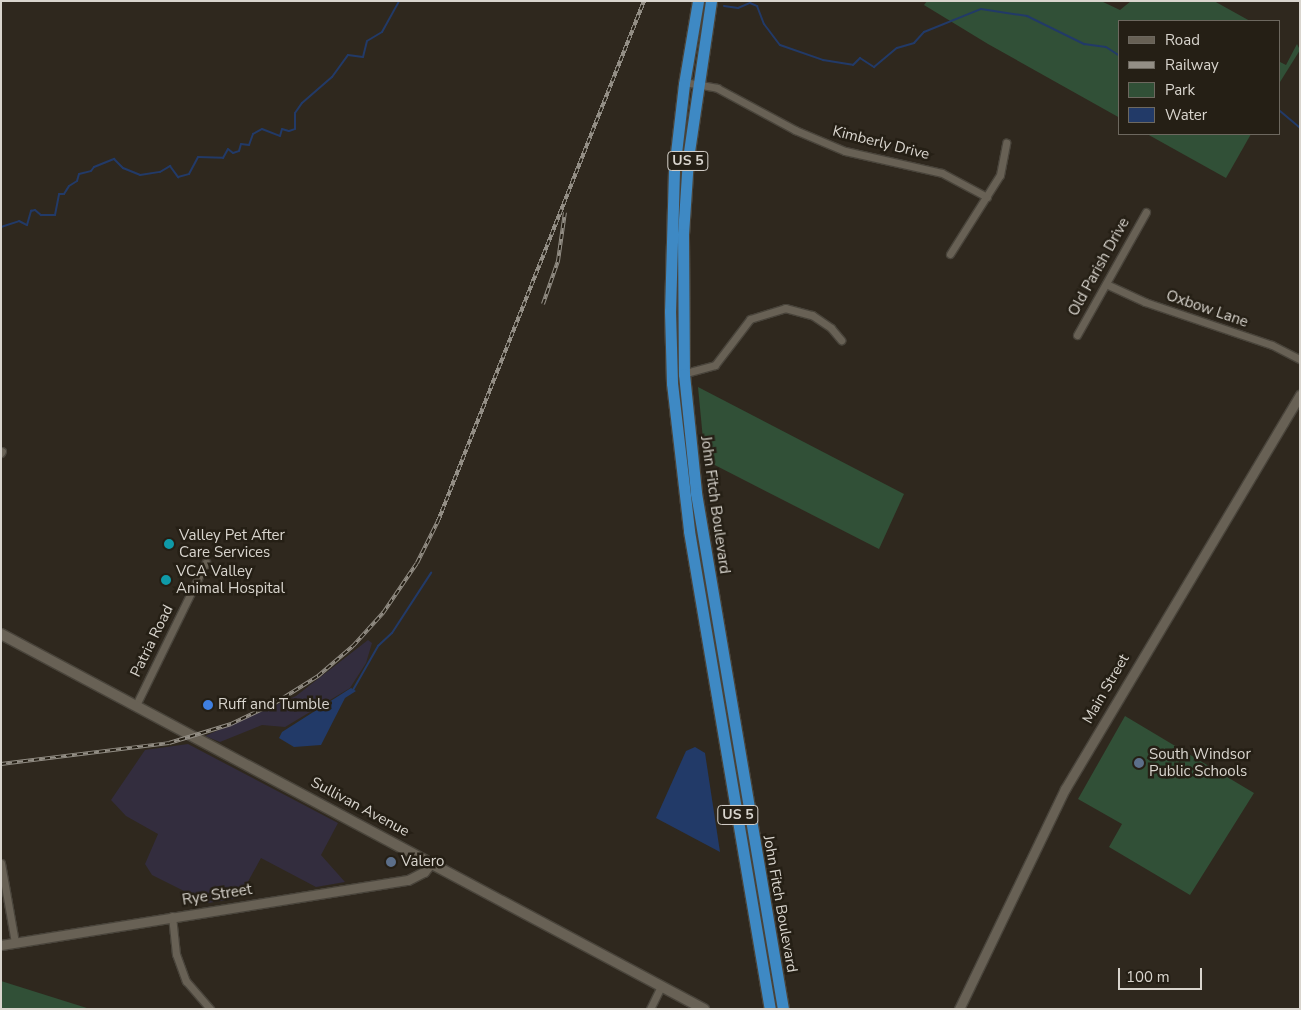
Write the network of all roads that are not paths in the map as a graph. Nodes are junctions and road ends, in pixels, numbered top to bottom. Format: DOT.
graph roads {
  1 [pos="698,1"];
  2 [pos="711,1"];
  3 [pos="684,82"];
  4 [pos="697,83"];
  5 [pos="1006,143"];
  6 [pos="675,158"];
  7 [pos="688,159"];
  8 [pos="987,197"];
  9 [pos="1146,212"];
  10 [pos="671,239"];
  11 [pos="683,239"];
  12 [pos="950,254"];
  13 [pos="1106,284"];
  14 [pos="1076,335"];
  15 [pos="841,340"];
  16 [pos="1300,359"];
  17 [pos="672,374"];
  18 [pos="684,374"];
  19 [pos="1300,395"];
  20 [pos="206,562"];
  21 [pos="717,619"];
  22 [pos="704,621"];
  23 [pos="1,634"];
  24 [pos="136,705"];
  25 [pos="1,863"];
  26 [pos="431,863"];
  27 [pos="172,916"];
  28 [pos="15,942"];
  29 [pos="1,945"];
  30 [pos="661,986"];
  31 [pos="210,1009"];
  32 [pos="650,1009"];
  33 [pos="704,1009"];
  34 [pos="770,1009"];
  35 [pos="783,1009"];
  36 [pos="959,1009"];
  1 -- 3 [label="highway, John Fitch Boulevard / US 5"];
  2 -- 4 [label="highway, John Fitch Boulevard / US 5"];
  3 -- 4 [label="street, Kimberly Drive"];
  3 -- 6 [label="highway, John Fitch Boulevard / US 5"];
  4 -- 7 [label="highway, John Fitch Boulevard / US 5"];
  4 -- 8 [label="street, Kimberly Drive"];
  5 -- 8 [label="street"];
  6 -- 7 [label="highway"];
  6 -- 10 [label="highway, John Fitch Boulevard / US 5"];
  7 -- 11 [label="highway, John Fitch Boulevard / US 5"];
  8 -- 12 [label="street"];
  9 -- 13 [label="street, Old Parish Drive"];
  10 -- 11 [label="highway"];
  10 -- 17 [label="highway, John Fitch Boulevard / US 5"];
  11 -- 18 [label="highway, John Fitch Boulevard / US 5"];
  13 -- 14 [label="street, Old Parish Drive"];
  13 -- 16 [label="street, Oxbow Lane"];
  15 -- 18 [label="street"];
  17 -- 18 [label="street"];
  17 -- 22 [label="highway, John Fitch Boulevard / US 5"];
  18 -- 21 [label="highway, John Fitch Boulevard / US 5"];
  19 -- 36 [label="street, Main Street"];
  20 -- 24 [label="street, Patria Road"];
  21 -- 22 [label="highway"];
  21 -- 35 [label="highway, John Fitch Boulevard / US 5"];
  22 -- 34 [label="highway, John Fitch Boulevard / US 5"];
  23 -- 24 [label="main road, Sullivan Avenue"];
  24 -- 26 [label="main road, Sullivan Avenue"];
  25 -- 28 [label="street"];
  26 -- 27 [label="street, Rye Street"];
  26 -- 30 [label="main road, Sullivan Avenue"];
  27 -- 28 [label="street, Rye Street"];
  27 -- 31 [label="street"];
  28 -- 29 [label="street, Rye Street"];
  30 -- 32 [label="street"];
  30 -- 33 [label="main road, Sullivan Avenue"];
}
